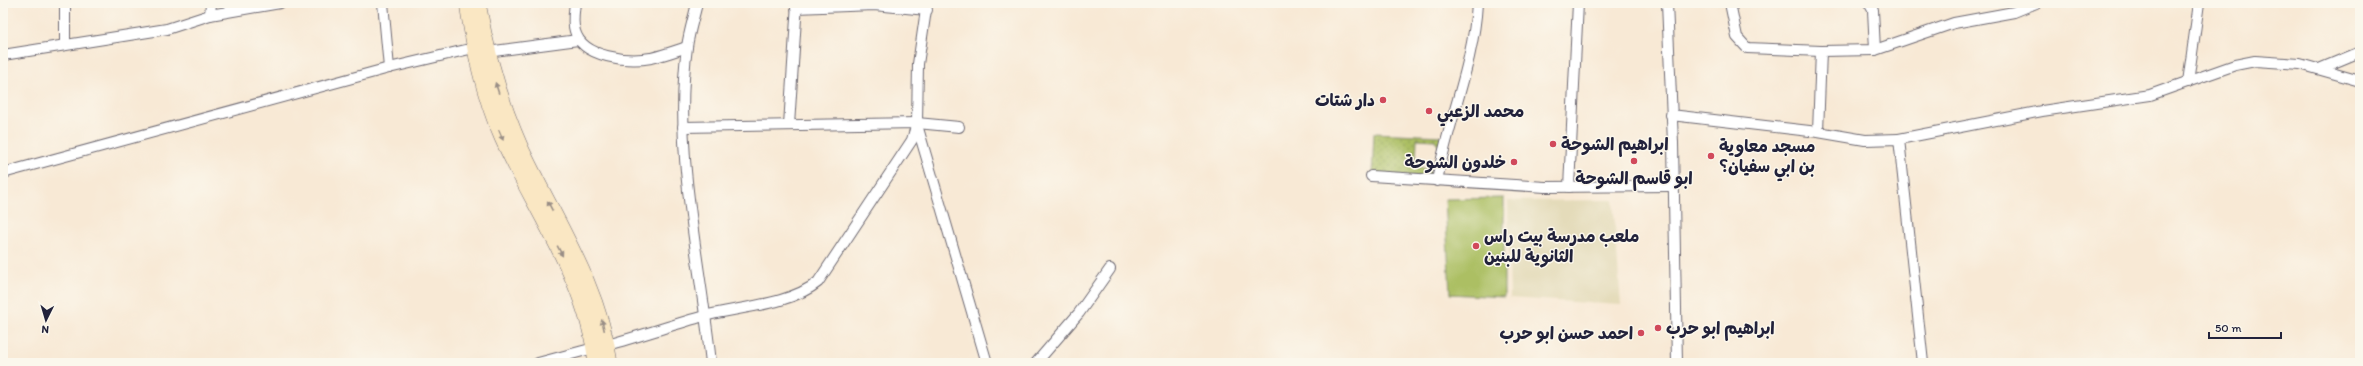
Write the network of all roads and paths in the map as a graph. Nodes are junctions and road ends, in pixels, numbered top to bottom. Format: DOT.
graph roads {
  1 [pos="66,3"];
  2 [pos="211,3"];
  3 [pos="280,3"];
  4 [pos="383,3"];
  5 [pos="467,3"];
  6 [pos="478,3"];
  7 [pos="575,3"];
  8 [pos="697,3"];
  9 [pos="1478,3"];
  10 [pos="1578,3"];
  11 [pos="1667,3"];
  12 [pos="1730,3"];
  13 [pos="1869,3"];
  14 [pos="2036,3"];
  15 [pos="2199,3"];
  16 [pos="797,6"];
  17 [pos="927,6"];
  18 [pos="210,15"];
  19 [pos="578,40"];
  20 [pos="65,45"];
  21 [pos="687,46"];
  22 [pos="480,50"];
  23 [pos="1875,50"];
  24 [pos="1821,51"];
  25 [pos="2360,52"];
  26 [pos="3,55"];
  27 [pos="389,68"];
  28 [pos="2319,70"];
  29 [pos="2188,82"];
  30 [pos="2360,82"];
  31 [pos="1672,115"];
  32 [pos="917,123"];
  33 [pos="789,125"];
  34 [pos="683,127"];
  35 [pos="959,127"];
  36 [pos="1818,132"];
  37 [pos="1899,140"];
  38 [pos="3,173"];
  39 [pos="1371,176"];
  40 [pos="1437,181"];
  41 [pos="1673,186"];
  42 [pos="1569,187"];
  43 [pos="1110,269"];
  44 [pos="706,316"];
  45 [pos="601,346"];
  46 [pos="538,363"];
  47 [pos="596,363"];
  48 [pos="610,363"];
  49 [pos="711,363"];
  50 [pos="987,363"];
  51 [pos="1036,363"];
  52 [pos="1677,363"];
  53 [pos="1923,363"];
  1 -- 20 [label="street"];
  2 -- 18 [label="street"];
  3 -- 18 [label="street"];
  4 -- 27 [label="street"];
  5 -- 22 [label="main road"];
  6 -- 22 [label="main road"];
  7 -- 19 [label="street"];
  8 -- 21 [label="street"];
  9 -- 40 [label="street"];
  10 -- 42 [label="street"];
  11 -- 31 [label="street"];
  12 -- 24 [label="street"];
  13 -- 23 [label="street"];
  14 -- 23 [label="street"];
  15 -- 29 [label="street"];
  16 -- 17 [label="street"];
  16 -- 33 [label="street"];
  17 -- 32 [label="street"];
  18 -- 20 [label="street"];
  19 -- 21 [label="street"];
  19 -- 22 [label="street"];
  20 -- 26 [label="street"];
  21 -- 34 [label="street"];
  22 -- 27 [label="street"];
  22 -- 45 [label="main road"];
  23 -- 24 [label="street"];
  24 -- 36 [label="street"];
  25 -- 28 [label="street"];
  27 -- 38 [label="street"];
  28 -- 29 [label="street"];
  28 -- 30 [label="street"];
  29 -- 37 [label="street"];
  31 -- 36 [label="street"];
  31 -- 41 [label="street"];
  32 -- 33 [label="street"];
  32 -- 35 [label="street"];
  32 -- 44 [label="street"];
  32 -- 50 [label="street"];
  33 -- 34 [label="street"];
  34 -- 44 [label="street"];
  36 -- 37 [label="street"];
  37 -- 53 [label="street"];
  39 -- 40 [label="street"];
  40 -- 42 [label="street"];
  41 -- 42 [label="street"];
  41 -- 52 [label="street"];
  43 -- 51 [label="street"];
  44 -- 45 [label="street"];
  44 -- 49 [label="street"];
  45 -- 46 [label="street"];
  45 -- 47 [label="main road"];
  45 -- 48 [label="main road"];
}
